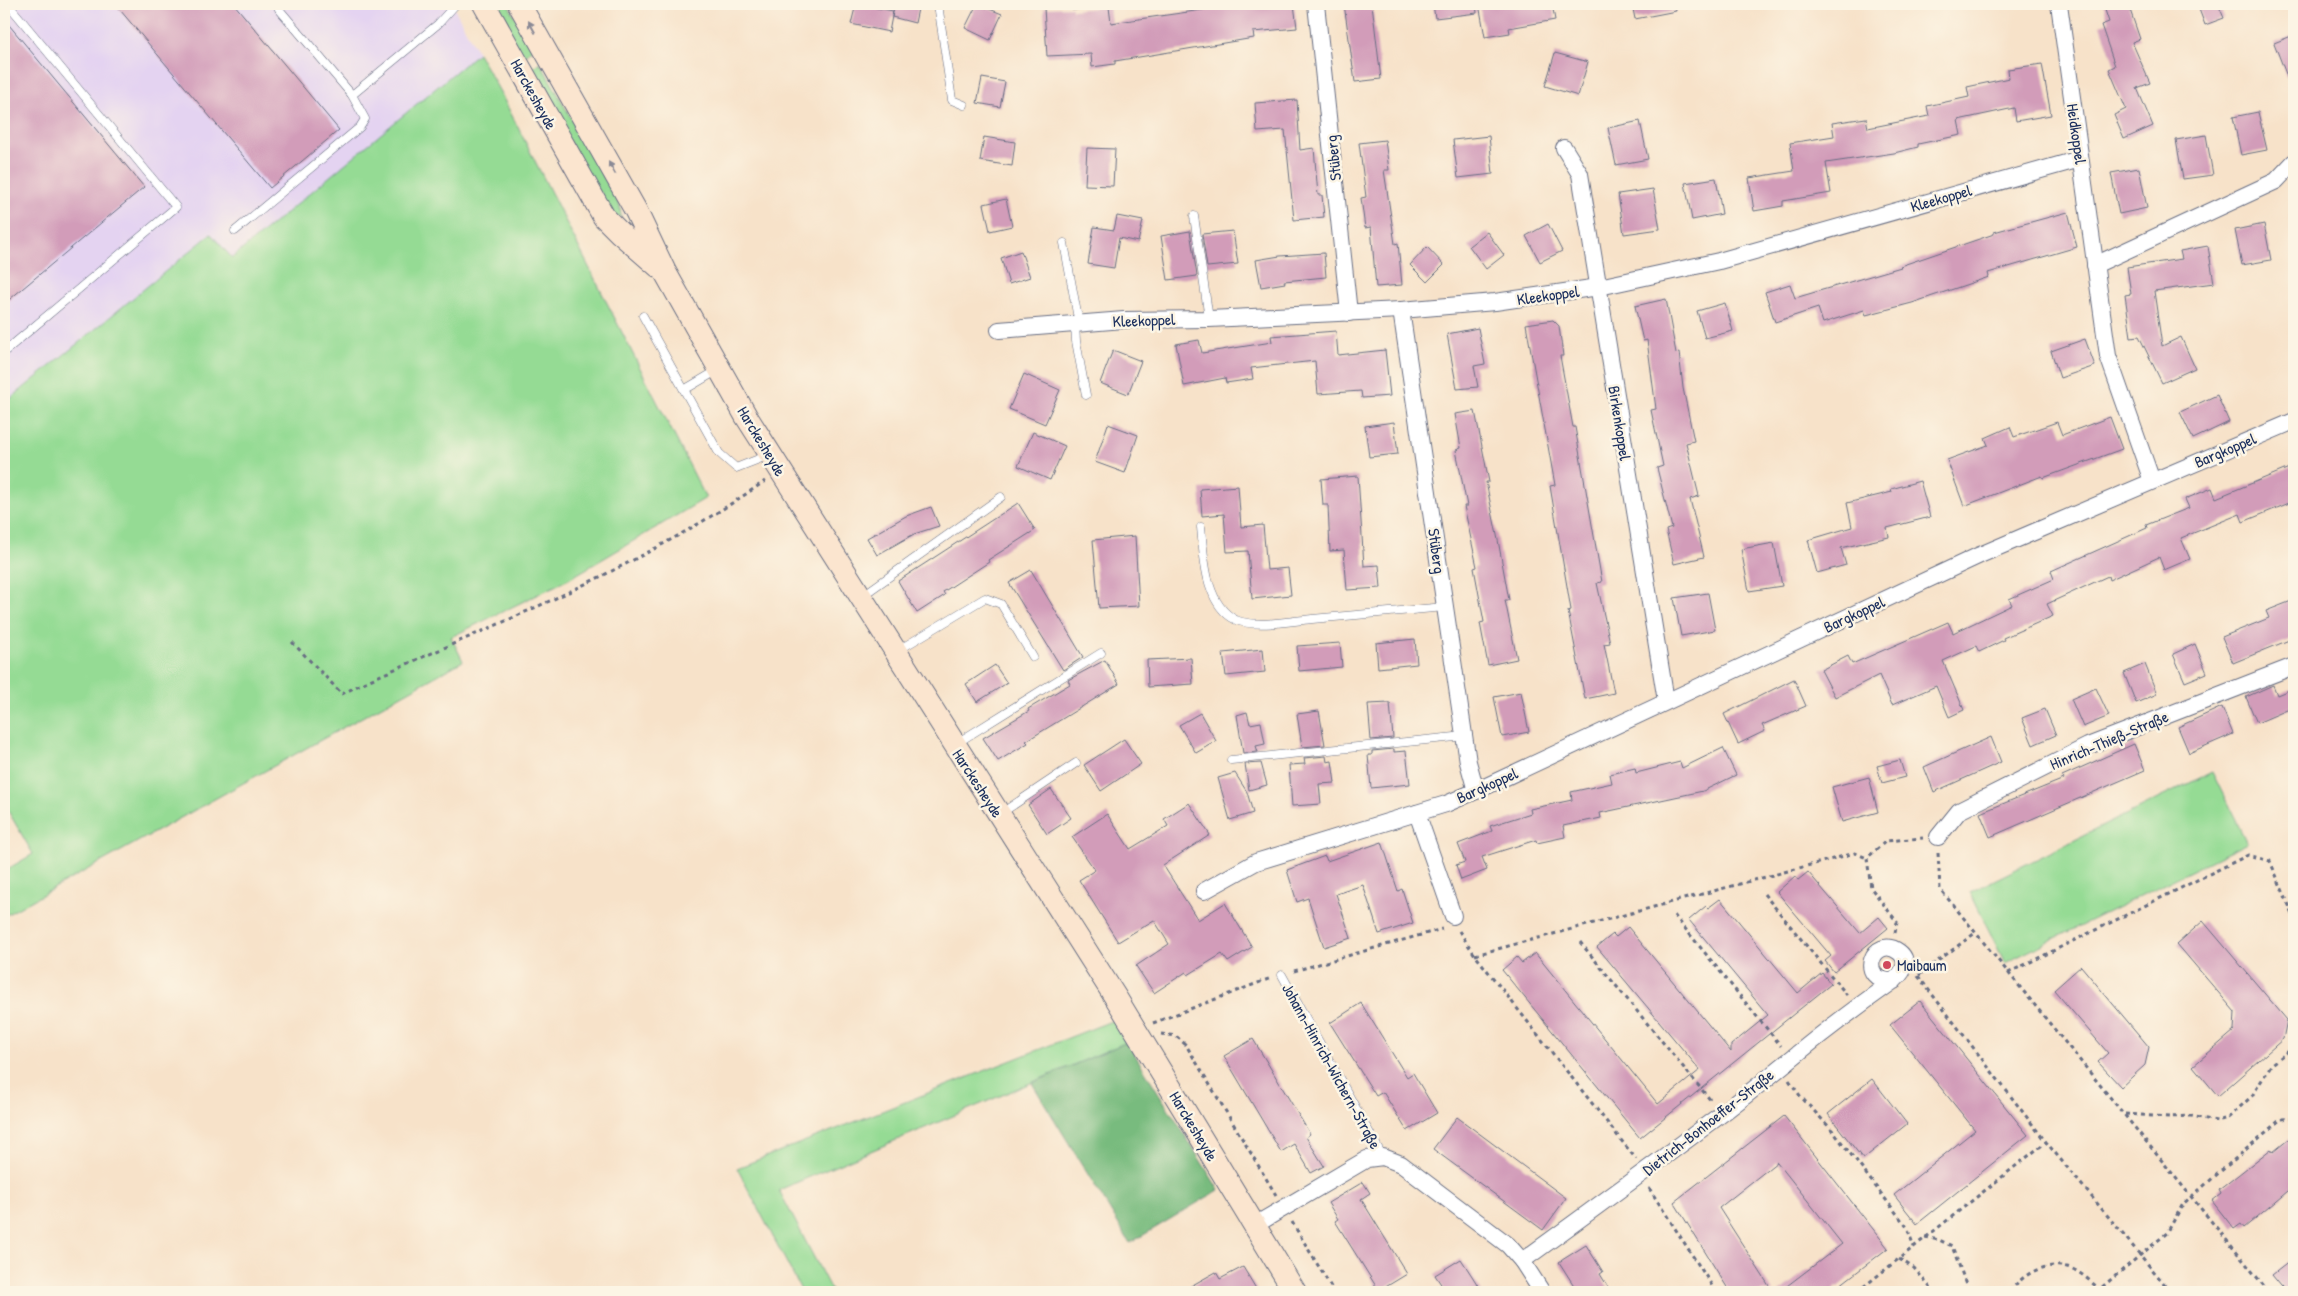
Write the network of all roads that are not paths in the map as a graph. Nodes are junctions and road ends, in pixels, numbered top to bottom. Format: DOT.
graph roads {
  1 [pos="8,4"];
  2 [pos="277,4"];
  3 [pos="456,4"];
  4 [pos="484,4"];
  5 [pos="519,4"];
  6 [pos="938,4"];
  7 [pos="1316,4"];
  8 [pos="2059,4"];
  9 [pos="352,94"];
  10 [pos="964,105"];
  11 [pos="1564,148"];
  12 [pos="2080,159"];
  13 [pos="2294,162"];
  14 [pos="1194,216"];
  15 [pos="235,232"];
  16 [pos="1064,243"];
  17 [pos="2095,265"];
  18 [pos="665,272"];
  19 [pos="1599,287"];
  20 [pos="1401,310"];
  21 [pos="1350,313"];
  22 [pos="644,316"];
  23 [pos="1209,319"];
  24 [pos="1077,324"];
  25 [pos="999,330"];
  26 [pos="4,352"];
  27 [pos="720,369"];
  28 [pos="684,390"];
  29 [pos="1086,396"];
  30 [pos="2294,421"];
  31 [pos="775,462"];
  32 [pos="2152,481"];
  33 [pos="1001,496"];
  34 [pos="1201,527"];
  35 [pos="860,598"];
  36 [pos="1445,606"];
  37 [pos="895,652"];
  38 [pos="1101,653"];
  39 [pos="1033,657"];
  40 [pos="2294,666"];
  41 [pos="1666,701"];
  42 [pos="1464,736"];
  43 [pos="954,745"];
  44 [pos="1231,760"];
  45 [pos="1076,763"];
  46 [pos="1476,791"];
  47 [pos="1417,812"];
  48 [pos="998,815"];
  49 [pos="1938,837"];
  50 [pos="1204,891"];
  51 [pos="1455,920"];
  52 [pos="1282,974"];
  53 [pos="1905,977"];
  54 [pos="1383,1157"];
  55 [pos="1255,1225"];
  56 [pos="1522,1261"];
  57 [pos="1295,1292"];
  58 [pos="1542,1292"];
  1 -- 26 [label="lane"];
  2 -- 9 [label="lane"];
  3 -- 9 [label="lane"];
  4 -- 18 [label="main road, Harckesheyde"];
  18 -- 5 [label="main road, Harckesheyde, one-way"];
  6 -- 10 [label="lane"];
  7 -- 21 [label="street, Stüberg"];
  8 -- 12 [label="street, Heidkoppel"];
  9 -- 15 [label="lane"];
  11 -- 19 [label="street, Birkenkoppel"];
  12 -- 17 [label="street, Heidkoppel"];
  12 -- 19 [label="street, Kleekoppel"];
  13 -- 17 [label="street"];
  14 -- 23 [label="lane"];
  16 -- 24 [label="lane"];
  17 -- 32 [label="street, Heidkoppel"];
  18 -- 27 [label="main road, Harckesheyde"];
  19 -- 20 [label="street, Kleekoppel"];
  19 -- 41 [label="street, Birkenkoppel"];
  20 -- 21 [label="street, Kleekoppel"];
  20 -- 36 [label="street, Stüberg"];
  21 -- 23 [label="street, Kleekoppel"];
  22 -- 28 [label="lane"];
  23 -- 24 [label="street, Kleekoppel"];
  24 -- 25 [label="street, Kleekoppel"];
  24 -- 29 [label="lane"];
  27 -- 28 [label="lane"];
  27 -- 31 [label="main road, Harckesheyde"];
  28 -- 31 [label="lane"];
  30 -- 32 [label="street, Bargkoppel"];
  31 -- 35 [label="main road, Harckesheyde"];
  32 -- 41 [label="street, Bargkoppel"];
  33 -- 35 [label="lane"];
  34 -- 36 [label="lane"];
  35 -- 37 [label="main road, Harckesheyde"];
  36 -- 42 [label="street, Stüberg"];
  37 -- 39 [label="lane"];
  37 -- 43 [label="main road, Harckesheyde"];
  38 -- 43 [label="lane"];
  40 -- 49 [label="street, Hinrich-Thieß-Straße"];
  41 -- 46 [label="street, Bargkoppel"];
  42 -- 44 [label="lane"];
  42 -- 46 [label="street, Stüberg"];
  43 -- 48 [label="main road, Harckesheyde"];
  45 -- 48 [label="lane"];
  46 -- 47 [label="street, Bargkoppel"];
  47 -- 50 [label="street, Bargkoppel"];
  47 -- 51 [label="street"];
  48 -- 55 [label="main road, Harckesheyde"];
  52 -- 54 [label="lane, Johann-Hinrich-Wichern-Straße"];
  53 -- 53 [label="street"];
  53 -- 56 [label="street, Dietrich-Bonhoeffer-Straße"];
  54 -- 55 [label="street, Johann-Hinrich-Wichern-Straße"];
  54 -- 56 [label="street, Johann-Hinrich-Wichern-Straße"];
  55 -- 57 [label="main road, Harckesheyde"];
  56 -- 58 [label="street, Johann-Hinrich-Wichern-Straße"];
}
